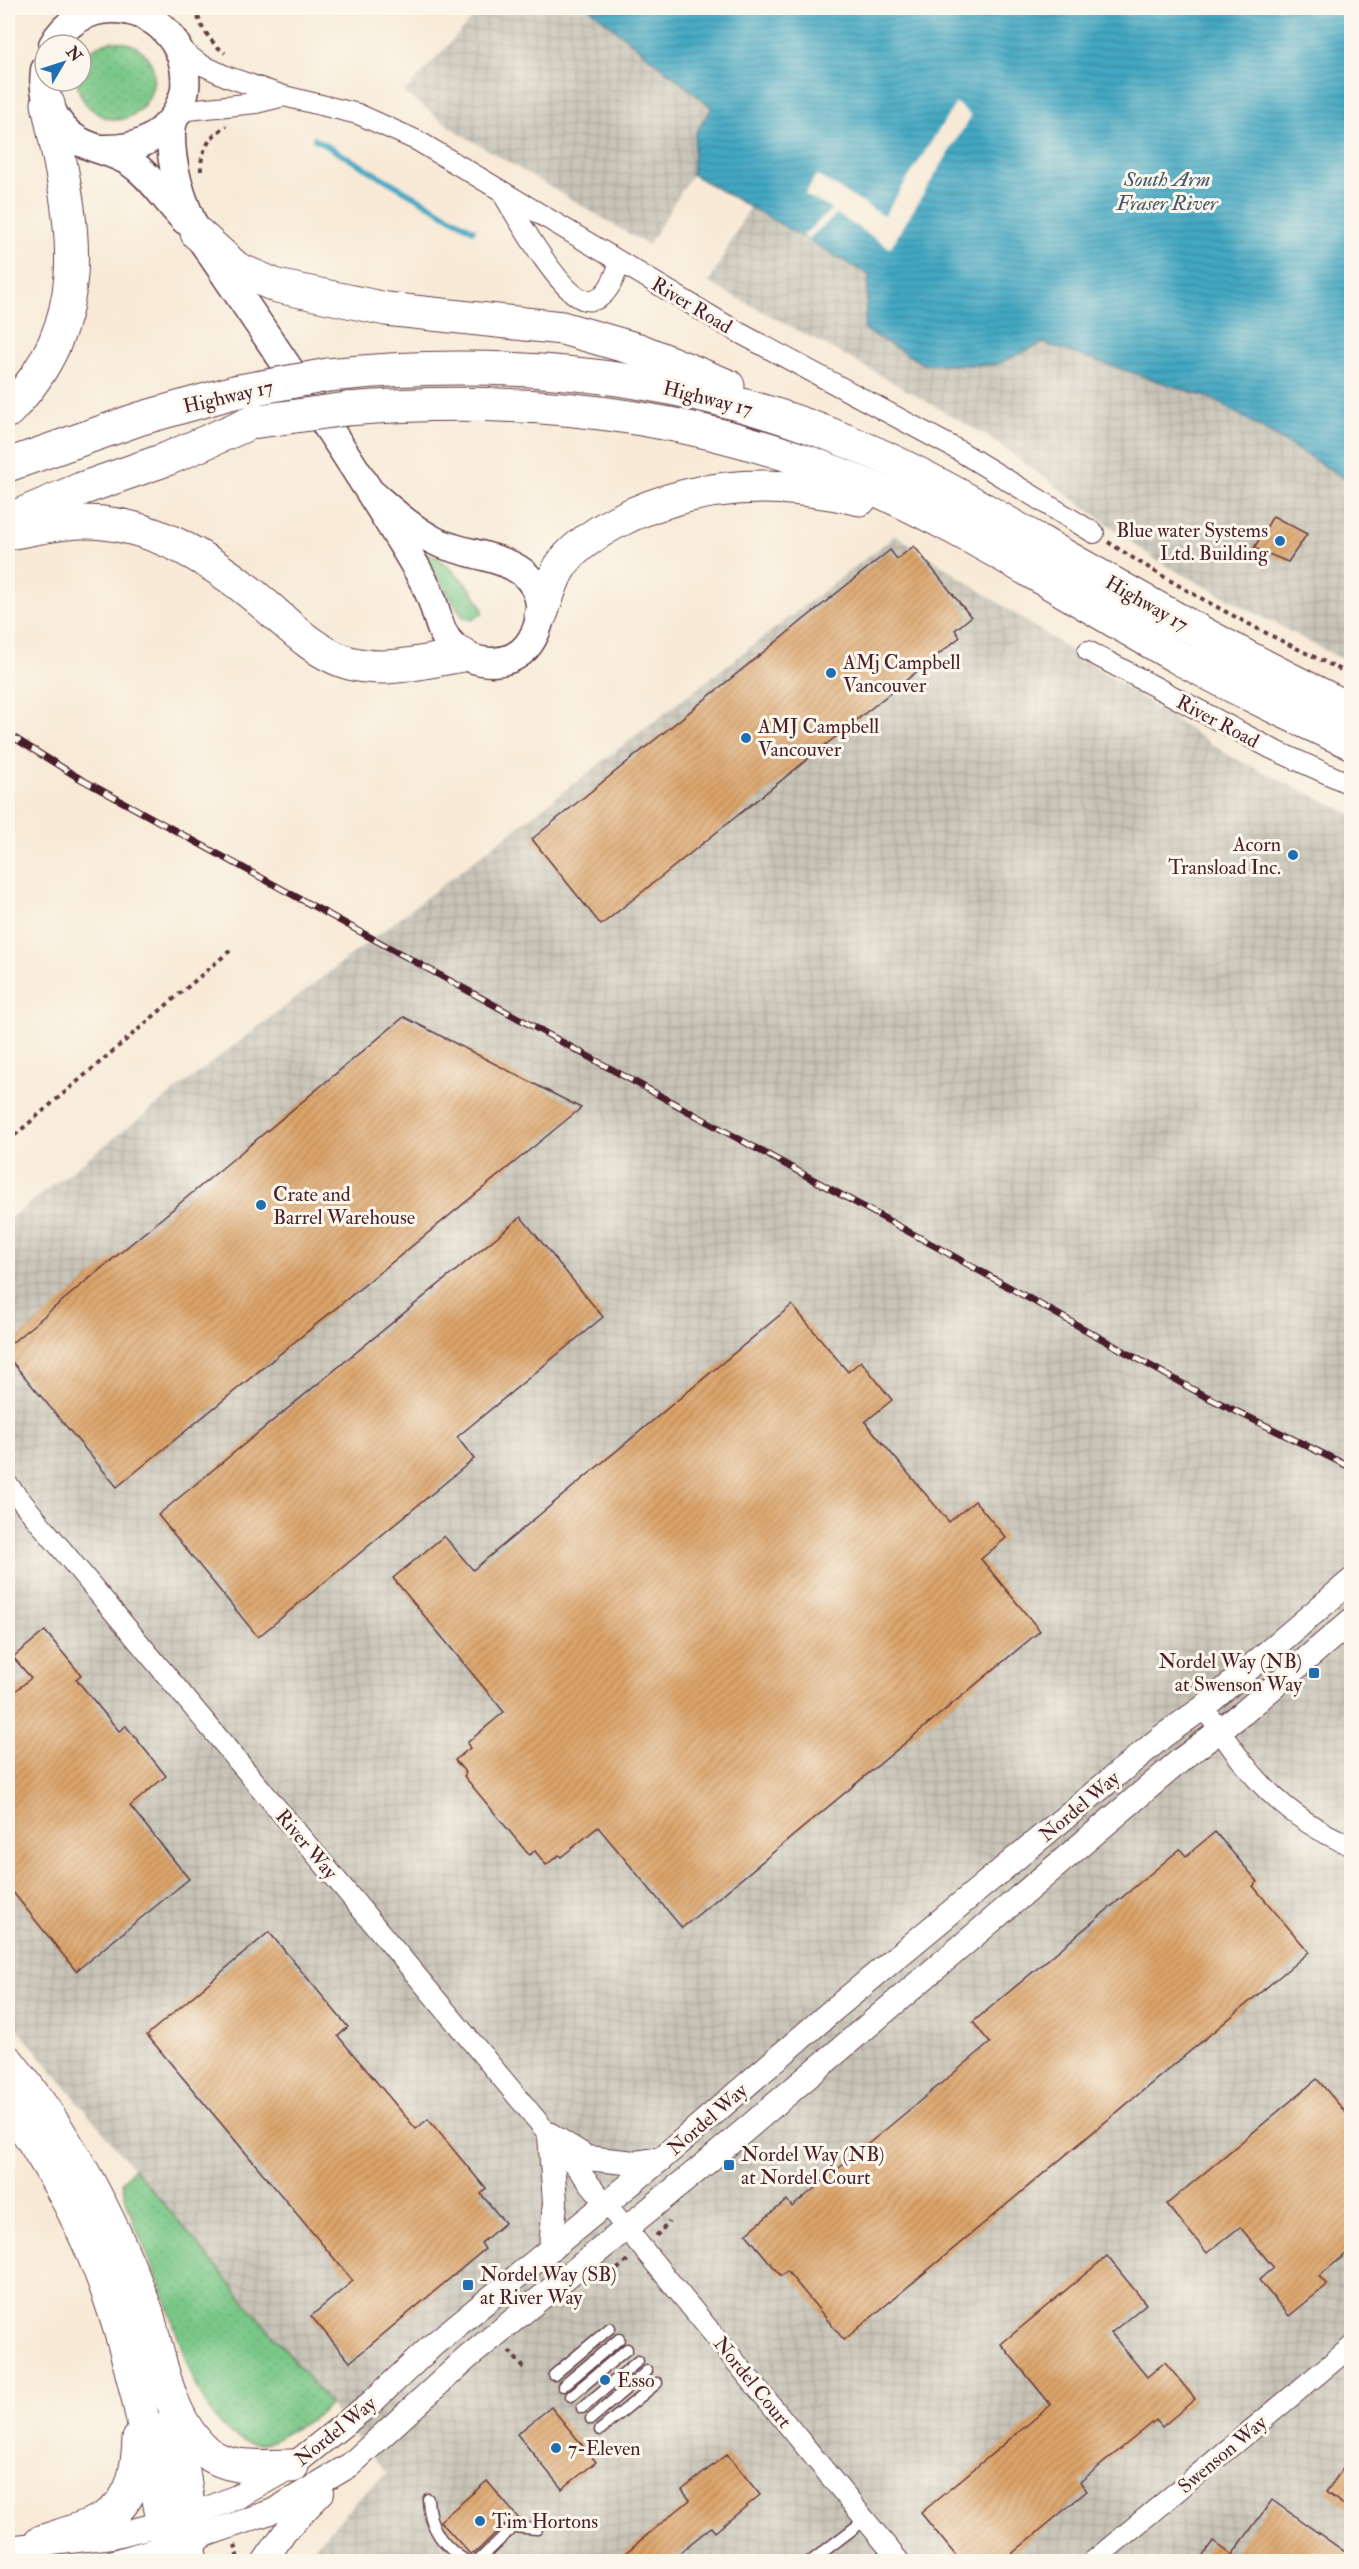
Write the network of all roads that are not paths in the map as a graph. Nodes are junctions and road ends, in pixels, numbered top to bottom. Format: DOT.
graph roads {
  1 [pos="170,8"];
  2 [pos="81,13"];
  3 [pos="60,33"];
  4 [pos="178,48"];
  5 [pos="46,93"];
  6 [pos="284,96"];
  7 [pos="48,104"];
  8 [pos="178,111"];
  9 [pos="102,149"];
  10 [pos="501,191"];
  11 [pos="197,233"];
  12 [pos="620,262"];
  13 [pos="8,411"];
  14 [pos="252,422"];
  15 [pos="819,430"];
  16 [pos="8,465"];
  17 [pos="370,492"];
  18 [pos="8,496"];
  19 [pos="8,521"];
  20 [pos="942,524"];
  21 [pos="1094,532"];
  22 [pos="8,533"];
  23 [pos="541,614"];
  24 [pos="1088,651"];
  25 [pos="463,655"];
  26 [pos="1352,710"];
  27 [pos="1352,743"];
  28 [pos="1352,785"];
  29 [pos="8,1485"];
  30 [pos="1352,1580"];
  31 [pos="1352,1620"];
  32 [pos="1204,1707"];
  33 [pos="1219,1731"];
  34 [pos="1352,1846"];
  35 [pos="8,2062"];
  36 [pos="8,2103"];
  37 [pos="550,2135"];
  38 [pos="661,2159"];
  39 [pos="606,2203"];
  40 [pos="627,2228"];
  41 [pos="551,2248"];
  42 [pos="610,2328"];
  43 [pos="619,2339"];
  44 [pos="1352,2346"];
  45 [pos="627,2349"];
  46 [pos="638,2361"];
  47 [pos="647,2371"];
  48 [pos="554,2375"];
  49 [pos="657,2383"];
  50 [pos="563,2386"];
  51 [pos="571,2396"];
  52 [pos="172,2398"];
  53 [pos="582,2408"];
  54 [pos="140,2412"];
  55 [pos="591,2419"];
  56 [pos="600,2430"];
  57 [pos="350,2464"];
  58 [pos="292,2466"];
  59 [pos="428,2499"];
  60 [pos="866,2519"];
  61 [pos="537,2529"];
  62 [pos="40,2542"];
  63 [pos="180,2542"];
  64 [pos="8,2548"];
  65 [pos="824,2557"];
  66 [pos="114,2562"];
  67 [pos="264,2562"];
  68 [pos="469,2562"];
  69 [pos="810,2562"];
  70 [pos="900,2562"];
  71 [pos="1092,2562"];
  1 -- 4 [label="main road"];
  2 -- 3 [label="main road"];
  2 -- 4 [label="main road"];
  4 -- 6 [label="street, River Road"];
  4 -- 8 [label="main road"];
  5 -- 7 [label="main road"];
  6 -- 8 [label="street, River Road"];
  6 -- 10 [label="street, River Road"];
  7 -- 9 [label="main road"];
  7 -- 13 [label="highway"];
  8 -- 9 [label="main road"];
  8 -- 11 [label="main road"];
  9 -- 11 [label="main road"];
  10 -- 12 [label="street, River Road"];
  10 -- 12 [label="street"];
  11 -- 15 [label="highway"];
  11 -- 17 [label="main road"];
  12 -- 21 [label="street, River Road"];
  14 -- 18 [label="highway, Highway 17"];
  14 -- 19 [label="highway"];
  14 -- 20 [label="highway, Highway 17, bridge"];
  15 -- 16 [label="highway, Highway 17, bridge"];
  15 -- 26 [label="highway, Highway 17"];
  17 -- 23 [label="main road"];
  17 -- 25 [label="main road"];
  20 -- 23 [label="highway"];
  20 -- 27 [label="highway, Highway 17"];
  22 -- 25 [label="highway"];
  23 -- 25 [label="main road"];
  24 -- 28 [label="street, River Road"];
  29 -- 37 [label="street, River Way"];
  30 -- 32 [label="street, Nordel Way"];
  31 -- 33 [label="street, Nordel Way"];
  32 -- 33 [label="street"];
  32 -- 38 [label="street, Nordel Way"];
  33 -- 34 [label="street"];
  33 -- 40 [label="street, Nordel Way"];
  35 -- 52 [label="highway"];
  36 -- 54 [label="highway"];
  37 -- 38 [label="street"];
  37 -- 39 [label="street, River Way"];
  37 -- 41 [label="street"];
  38 -- 39 [label="street, Nordel Way"];
  39 -- 40 [label="street, Nordel Court"];
  39 -- 41 [label="street, Nordel Way"];
  40 -- 57 [label="street, Nordel Way"];
  40 -- 60 [label="street, Nordel Court"];
  41 -- 58 [label="street, Nordel Way"];
  42 -- 48 [label="lane"];
  43 -- 50 [label="lane"];
  44 -- 71 [label="street, Swenson Way"];
  45 -- 51 [label="lane"];
  46 -- 53 [label="lane"];
  47 -- 55 [label="lane"];
  49 -- 56 [label="lane"];
  52 -- 58 [label="highway"];
  52 -- 63 [label="highway"];
  54 -- 62 [label="highway"];
  54 -- 63 [label="highway"];
  57 -- 63 [label="street, Nordel Way"];
  57 -- 67 [label="street"];
  58 -- 63 [label="street, Nordel Way"];
  59 -- 68 [label="lane"];
  60 -- 65 [label="lane"];
  60 -- 70 [label="street, Nordel Court"];
  61 -- 68 [label="lane"];
  62 -- 63 [label="street, Nordel Way"];
  62 -- 64 [label="street, Nordel Way"];
  63 -- 66 [label="street, Nordel Way"];
  65 -- 69 [label="lane"];
}
